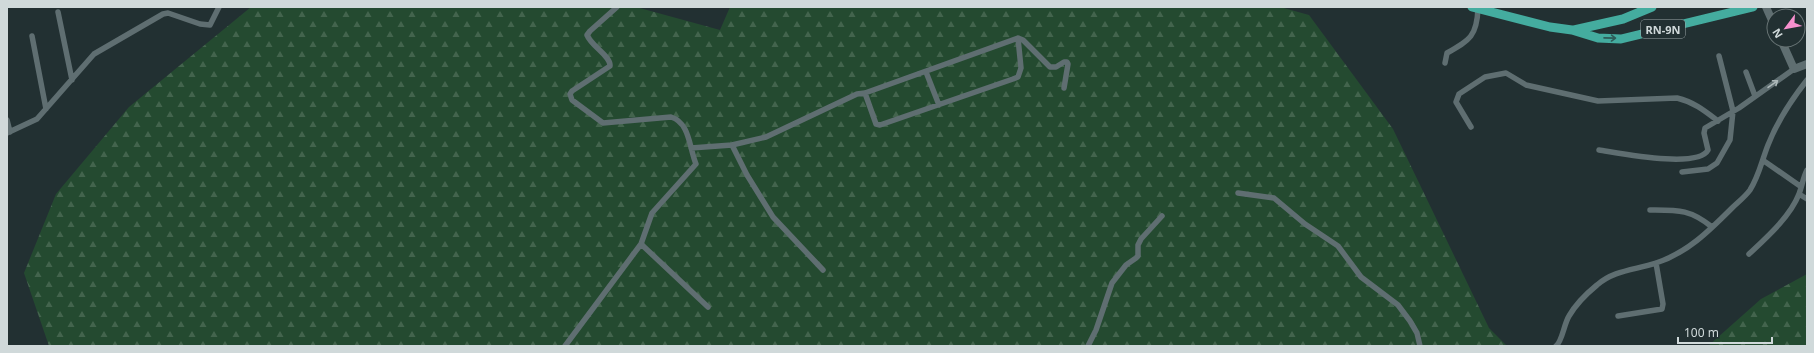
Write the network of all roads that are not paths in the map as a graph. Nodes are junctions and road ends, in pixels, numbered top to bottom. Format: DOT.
graph roads {
  1 [pos="219,7"];
  2 [pos="617,7"];
  3 [pos="1474,7"];
  4 [pos="1652,7"];
  5 [pos="1753,7"];
  6 [pos="58,12"];
  7 [pos="1572,30"];
  8 [pos="32,36"];
  9 [pos="1018,38"];
  10 [pos="1785,48"];
  11 [pos="1719,56"];
  12 [pos="1445,63"];
  13 [pos="1807,64"];
  14 [pos="1794,69"];
  15 [pos="926,72"];
  16 [pos="1746,72"];
  17 [pos="72,80"];
  18 [pos="1807,80"];
  19 [pos="1064,88"];
  20 [pos="865,93"];
  21 [pos="1755,96"];
  22 [pos="939,105"];
  23 [pos="46,109"];
  24 [pos="1733,111"];
  25 [pos="7,120"];
  26 [pos="1718,121"];
  27 [pos="1471,127"];
  28 [pos="8,133"];
  29 [pos="732,145"];
  30 [pos="691,148"];
  31 [pos="1599,150"];
  32 [pos="1764,160"];
  33 [pos="1807,170"];
  34 [pos="1682,172"];
  35 [pos="1800,186"];
  36 [pos="1238,193"];
  37 [pos="1799,194"];
  38 [pos="1807,199"];
  39 [pos="1650,210"];
  40 [pos="1162,216"];
  41 [pos="1712,227"];
  42 [pos="641,244"];
  43 [pos="1749,254"];
  44 [pos="1656,263"];
  45 [pos="823,270"];
  46 [pos="708,307"];
  47 [pos="1618,316"];
  48 [pos="565,346"];
  49 [pos="1088,346"];
  50 [pos="1420,346"];
  51 [pos="1556,346"];
  1 -- 17 [label="street"];
  2 -- 30 [label="street"];
  3 -- 7 [label="main road, RN-9N"];
  3 -- 12 [label="street"];
  4 -- 7 [label="main road, RN-9N"];
  7 -- 5 [label="main road, RN-9N, one-way"];
  6 -- 17 [label="street"];
  8 -- 23 [label="street"];
  9 -- 15 [label="street"];
  9 -- 19 [label="street"];
  9 -- 22 [label="street"];
  10 -- 14 [label="main road"];
  11 -- 24 [label="street"];
  13 -- 14 [label="main road"];
  21 -- 14 [label="street, one-way"];
  15 -- 20 [label="street"];
  15 -- 22 [label="street"];
  16 -- 21 [label="street"];
  17 -- 23 [label="street"];
  18 -- 32 [label="street"];
  20 -- 22 [label="street"];
  20 -- 29 [label="street"];
  21 -- 24 [label="street"];
  23 -- 28 [label="street"];
  24 -- 26 [label="street"];
  24 -- 34 [label="street"];
  25 -- 28 [label="street"];
  26 -- 27 [label="street"];
  26 -- 31 [label="street"];
  29 -- 30 [label="street"];
  29 -- 45 [label="street"];
  30 -- 42 [label="street"];
  32 -- 35 [label="street"];
  32 -- 41 [label="street"];
  33 -- 35 [label="street"];
  35 -- 37 [label="street"];
  36 -- 50 [label="street"];
  37 -- 38 [label="street"];
  37 -- 43 [label="street"];
  39 -- 41 [label="street"];
  40 -- 49 [label="street"];
  41 -- 44 [label="street"];
  42 -- 46 [label="street"];
  42 -- 48 [label="street"];
  44 -- 47 [label="street"];
  44 -- 51 [label="street"];
}
